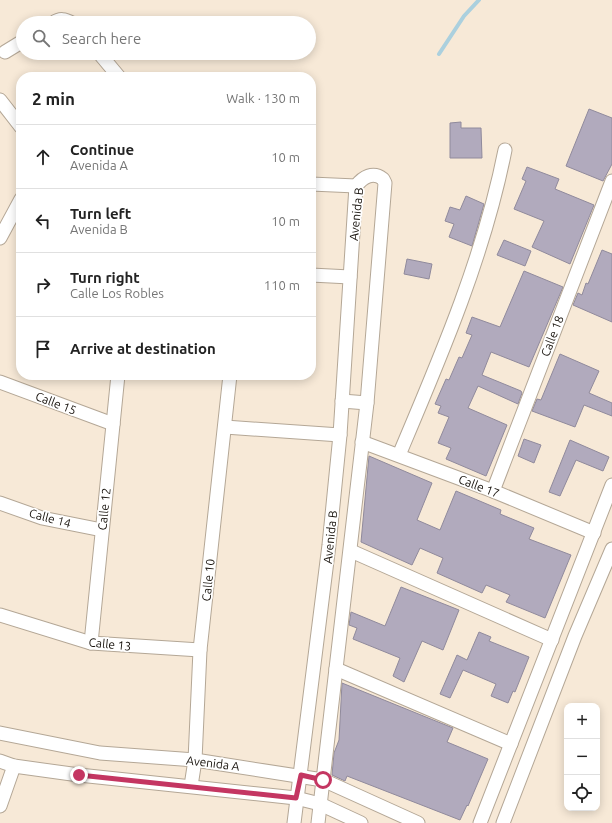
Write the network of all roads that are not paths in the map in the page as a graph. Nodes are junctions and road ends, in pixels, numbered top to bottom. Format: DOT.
graph roads {
  1 [pos="16,46"];
  2 [pos="6,52"];
  3 [pos="105,60"];
  4 [pos="114,72"];
  5 [pos="0,100"];
  6 [pos="16,121"];
  7 [pos="504,150"];
  8 [pos="612,181"];
  9 [pos="316,184"];
  10 [pos="356,186"];
  11 [pos="16,207"];
  12 [pos="2,229"];
  13 [pos="316,275"];
  14 [pos="350,277"];
  15 [pos="117,380"];
  16 [pos="230,380"];
  17 [pos="0,382"];
  18 [pos="342,401"];
  19 [pos="367,403"];
  20 [pos="113,424"];
  21 [pos="225,427"];
  22 [pos="340,435"];
  23 [pos="362,442"];
  24 [pos="399,455"];
  25 [pos="612,486"];
  26 [pos="493,491"];
  27 [pos="0,503"];
  28 [pos="102,530"];
  29 [pos="594,532"];
  30 [pos="612,549"];
  31 [pos="351,551"];
  32 [pos="0,615"];
  33 [pos="552,640"];
  34 [pos="91,644"];
  35 [pos="200,650"];
  36 [pos="336,669"];
  37 [pos="0,733"];
  38 [pos="511,744"];
  39 [pos="0,760"];
  40 [pos="195,760"];
  41 [pos="14,766"];
  42 [pos="301,775"];
  43 [pos="323,780"];
  44 [pos="191,786"];
  45 [pos="296,798"];
  46 [pos="320,804"];
  47 [pos="0,806"];
  48 [pos="294,823"];
  49 [pos="318,823"];
  50 [pos="361,823"];
  51 [pos="418,823"];
  52 [pos="480,823"];
  53 [pos="502,823"];
  1 -- 2 [label="street"];
  3 -- 4 [label="street"];
  5 -- 6 [label="street"];
  7 -- 24 [label="street"];
  8 -- 26 [label="street, Calle 18"];
  9 -- 10 [label="street"];
  10 -- 14 [label="street, Avenida B"];
  10 -- 19 [label="street, Avenida B"];
  11 -- 12 [label="street"];
  13 -- 14 [label="street"];
  14 -- 18 [label="street, Avenida B"];
  15 -- 20 [label="street, Calle 12"];
  16 -- 21 [label="street, Calle 10"];
  17 -- 20 [label="street, Calle 15"];
  18 -- 19 [label="street"];
  18 -- 22 [label="street, Avenida B"];
  19 -- 23 [label="street, Avenida B"];
  20 -- 28 [label="street, Calle 12"];
  21 -- 22 [label="street"];
  21 -- 35 [label="street, Calle 10"];
  22 -- 42 [label="street, Avenida B"];
  23 -- 24 [label="street, Calle 17"];
  23 -- 31 [label="street, Avenida B"];
  24 -- 26 [label="street, Calle 17"];
  25 -- 29 [label="street"];
  26 -- 29 [label="street, Calle 17"];
  27 -- 28 [label="street, Calle 14"];
  28 -- 34 [label="street, Calle 12"];
  29 -- 33 [label="street"];
  30 -- 53 [label="street"];
  31 -- 33 [label="street"];
  31 -- 36 [label="street, Avenida B"];
  32 -- 34 [label="street, Calle 13"];
  33 -- 38 [label="street"];
  34 -- 35 [label="street, Calle 13"];
  35 -- 40 [label="street, Calle 10"];
  36 -- 38 [label="street"];
  36 -- 43 [label="street, Avenida B"];
  37 -- 40 [label="street, Avenida A"];
  38 -- 52 [label="street"];
  39 -- 41 [label="street"];
  40 -- 42 [label="street, Avenida A"];
  40 -- 44 [label="street, Calle 10"];
  41 -- 44 [label="street"];
  41 -- 47 [label="street"];
  42 -- 43 [label="street, Avenida A"];
  42 -- 45 [label="street, Avenida B"];
  43 -- 46 [label="street, Avenida B"];
  43 -- 51 [label="street, Avenida A"];
  44 -- 45 [label="street"];
  45 -- 46 [label="street"];
  45 -- 48 [label="street, Avenida B"];
  46 -- 49 [label="street, Avenida B"];
  46 -- 50 [label="street"];
}
